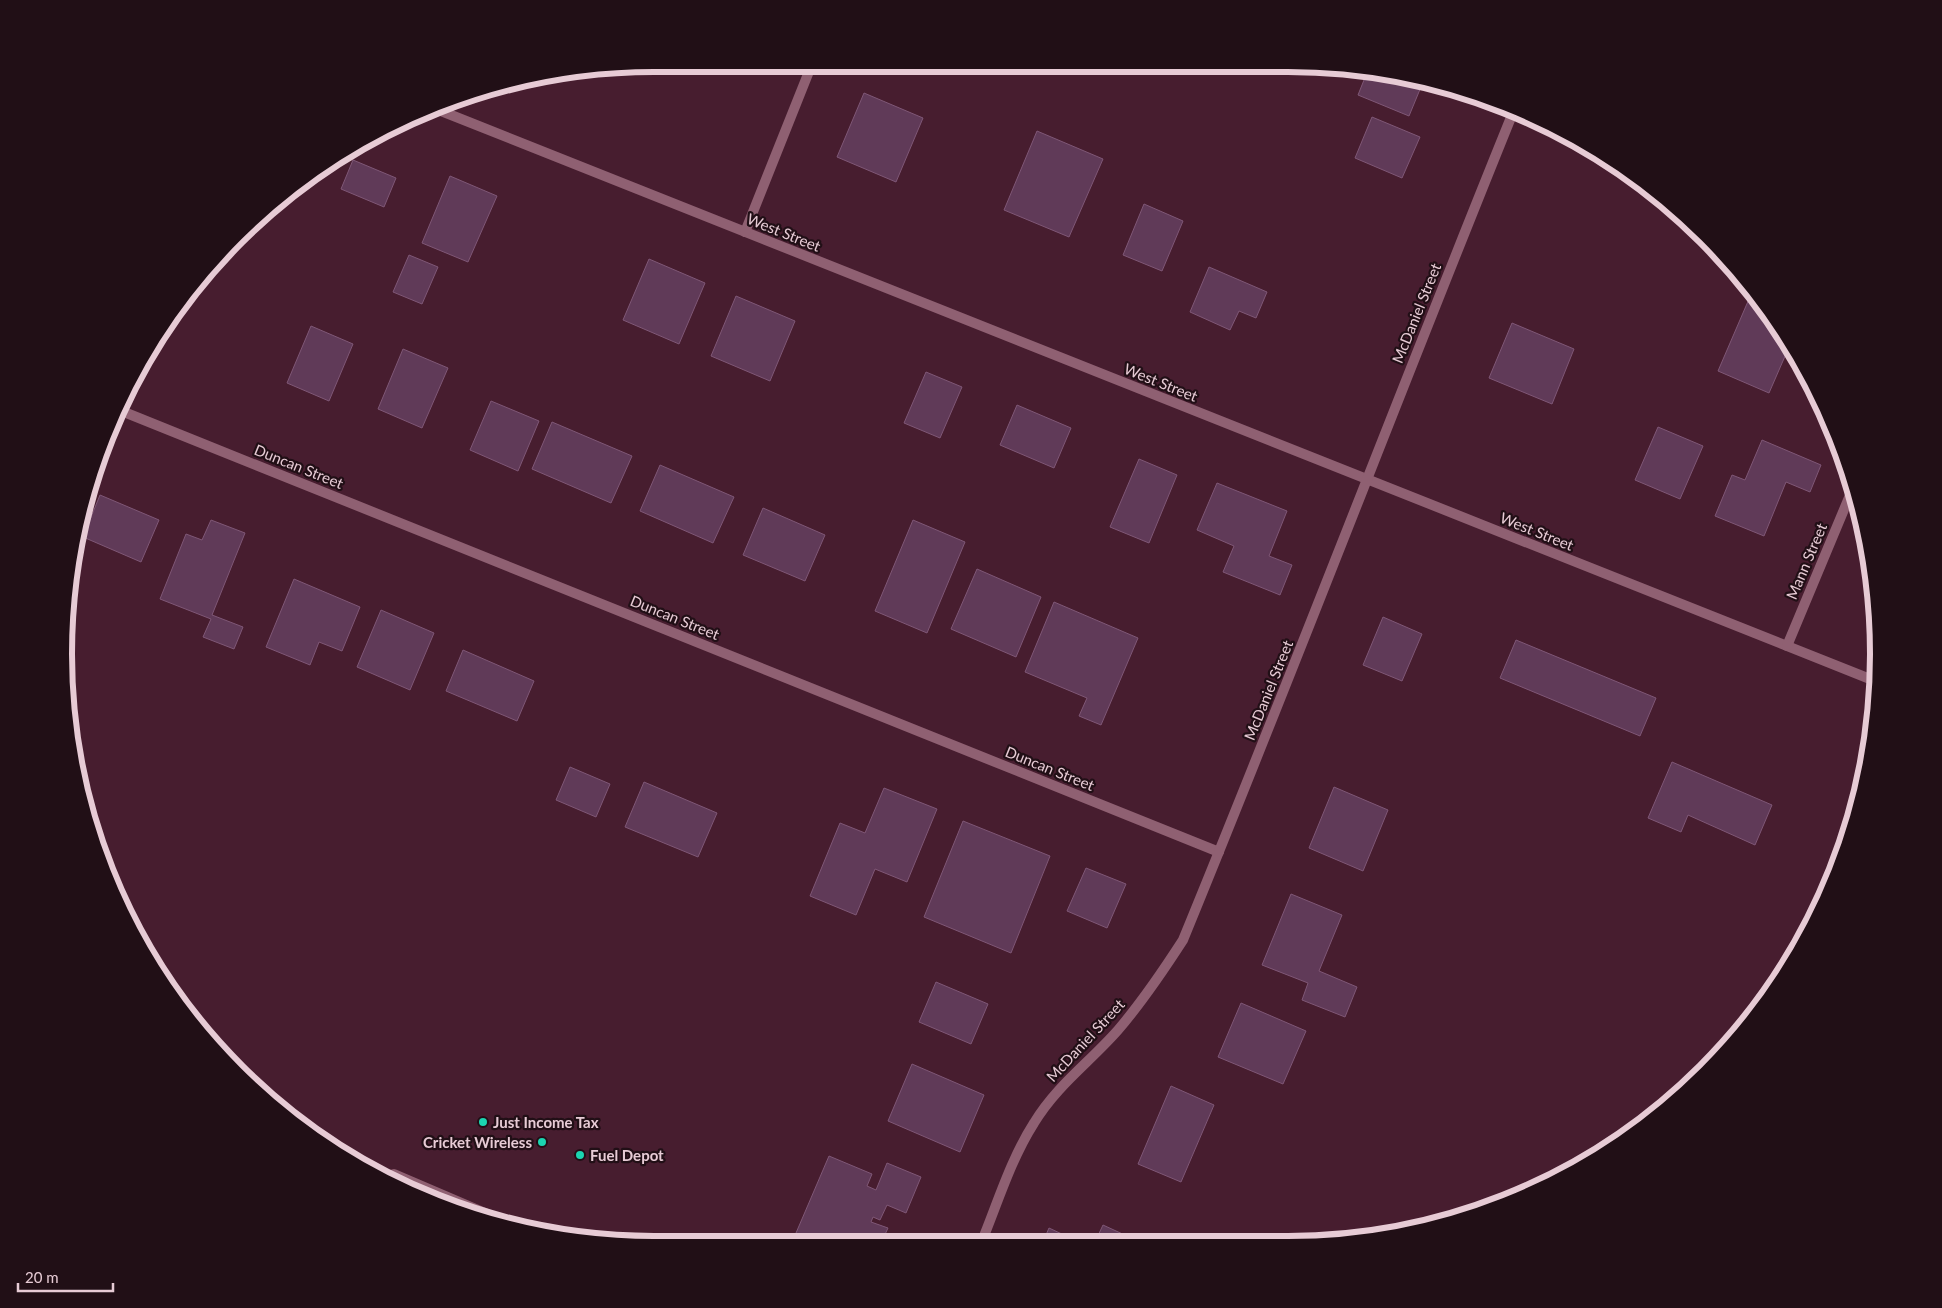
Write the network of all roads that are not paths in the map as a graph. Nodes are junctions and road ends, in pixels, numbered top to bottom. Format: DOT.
graph roads {
  1 [pos="809,72"];
  2 [pos="444,112"];
  3 [pos="1511,117"];
  4 [pos="745,232"];
  5 [pos="125,412"];
  6 [pos="1368,480"];
  7 [pos="1849,498"];
  8 [pos="1787,646"];
  9 [pos="1869,678"];
  10 [pos="1219,852"];
  11 [pos="394,1174"];
  12 [pos="460,1202"];
  13 [pos="984,1236"];
  1 -- 4 [label="street"];
  2 -- 4 [label="street, West Street"];
  3 -- 6 [label="street, McDaniel Street"];
  4 -- 6 [label="street, West Street"];
  5 -- 10 [label="street, Duncan Street"];
  6 -- 8 [label="street, West Street"];
  6 -- 10 [label="street, McDaniel Street"];
  7 -- 8 [label="street, Mann Street"];
  8 -- 9 [label="street, West Street"];
  10 -- 13 [label="street, McDaniel Street"];
  11 -- 12 [label="street"];
}
